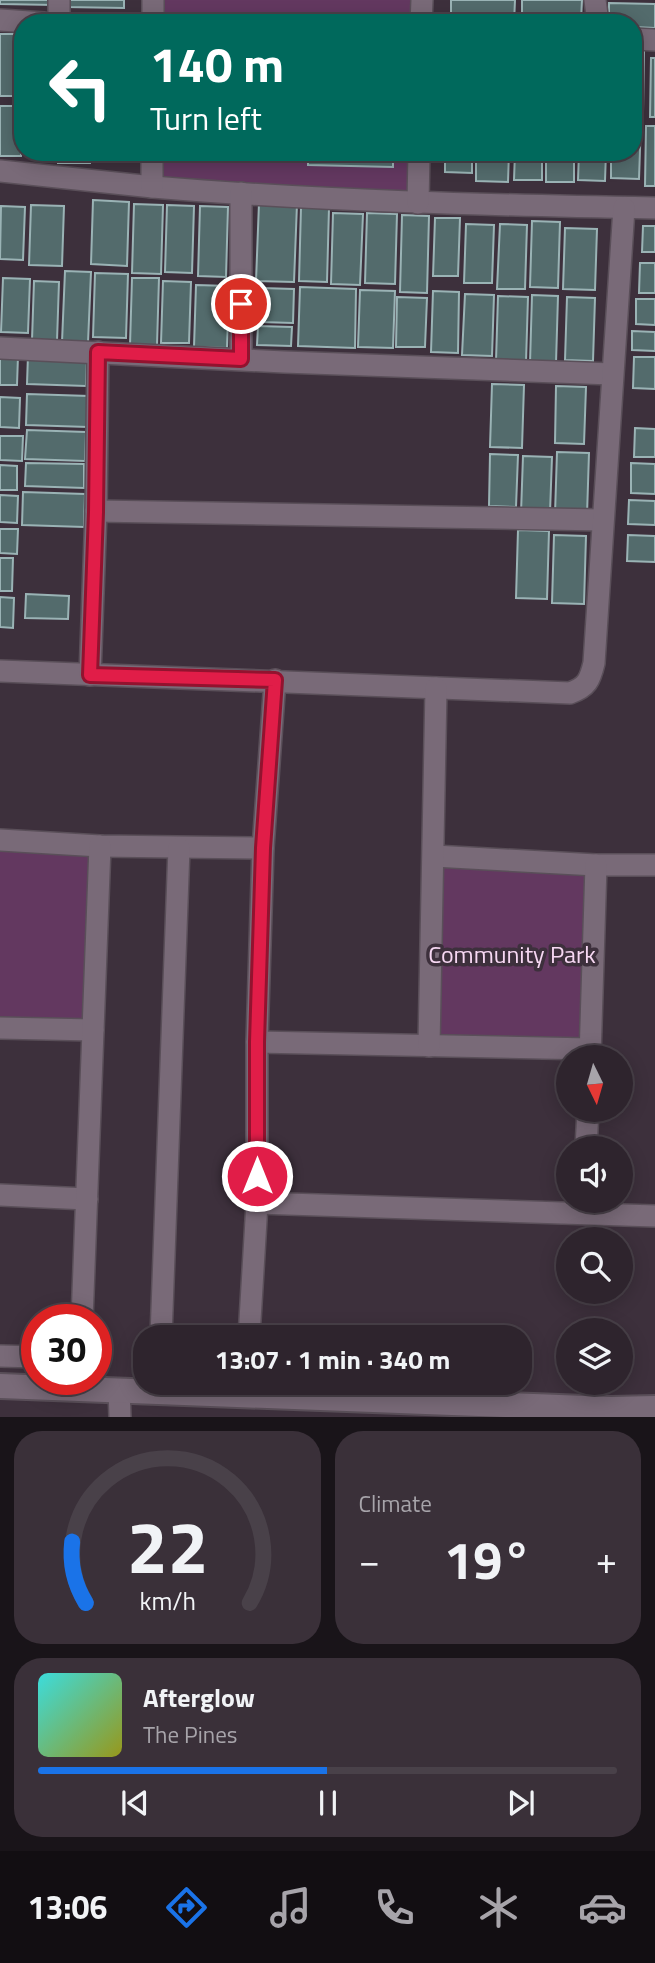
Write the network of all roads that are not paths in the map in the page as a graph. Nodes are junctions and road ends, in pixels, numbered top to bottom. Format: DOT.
graph roads {
  1 [pos="152,161"];
  2 [pos="419,161"];
  3 [pos="0,171"];
  4 [pos="152,187"];
  5 [pos="241,193"];
  6 [pos="418,203"];
  7 [pos="624,208"];
  8 [pos="655,208"];
  9 [pos="0,348"];
  10 [pos="98,352"];
  11 [pos="241,359"];
  12 [pos="612,374"];
  13 [pos="96,512"];
  14 [pos="603,520"];
  15 [pos="0,671"];
  16 [pos="90,675"];
  17 [pos="275,680"];
  18 [pos="436,688"];
  19 [pos="0,840"];
  20 [pos="100,846"];
  21 [pos="179,848"];
  22 [pos="263,848"];
  23 [pos="434,856"];
  24 [pos="596,864"];
  25 [pos="655,865"];
  26 [pos="0,1028"];
  27 [pos="93,1030"];
  28 [pos="257,1042"];
  29 [pos="590,1045"];
  30 [pos="429,1046"];
  31 [pos="556,1052"];
  32 [pos="0,1195"];
  33 [pos="87,1199"];
  34 [pos="257,1203"];
  35 [pos="556,1207"];
  36 [pos="631,1213"];
  37 [pos="655,1216"];
  38 [pos="83,1304"];
  39 [pos="161,1325"];
  40 [pos="249,1325"];
  41 [pos="0,1356"];
  42 [pos="21,1357"];
  43 [pos="21,1385"];
  44 [pos="0,1386"];
  45 [pos="112,1389"];
  46 [pos="133,1389"];
  47 [pos="119,1390"];
  48 [pos="336,1395"];
  49 [pos="655,1408"];
  50 [pos="610,1413"];
  51 [pos="120,1417"];
  1 -- 4 [label="street"];
  2 -- 6 [label="street"];
  3 -- 4 [label="street"];
  4 -- 5 [label="street"];
  5 -- 6 [label="street"];
  5 -- 11 [label="street"];
  6 -- 7 [label="street"];
  7 -- 8 [label="street"];
  7 -- 12 [label="street"];
  9 -- 10 [label="street"];
  10 -- 11 [label="street"];
  10 -- 13 [label="street"];
  11 -- 12 [label="street"];
  12 -- 14 [label="street"];
  13 -- 14 [label="street"];
  13 -- 16 [label="street"];
  14 -- 18 [label="street"];
  15 -- 16 [label="street"];
  16 -- 17 [label="street"];
  17 -- 18 [label="street"];
  17 -- 22 [label="street"];
  18 -- 23 [label="street"];
  19 -- 20 [label="street"];
  20 -- 21 [label="street"];
  20 -- 27 [label="street"];
  21 -- 22 [label="street"];
  21 -- 39 [label="street"];
  22 -- 28 [label="street"];
  23 -- 24 [label="street"];
  23 -- 30 [label="street"];
  24 -- 25 [label="street"];
  24 -- 29 [label="street"];
  26 -- 27 [label="street"];
  27 -- 33 [label="street"];
  28 -- 30 [label="street"];
  28 -- 34 [label="street"];
  30 -- 31 [label="street"];
  32 -- 33 [label="street"];
  33 -- 38 [label="street"];
  34 -- 35 [label="street"];
  34 -- 40 [label="street"];
  36 -- 37 [label="street"];
  41 -- 42 [label="street"];
  43 -- 44 [label="street"];
  45 -- 47 [label="street"];
  46 -- 47 [label="street"];
  47 -- 51 [label="street"];
  48 -- 50 [label="street"];
  49 -- 50 [label="street"];
}
